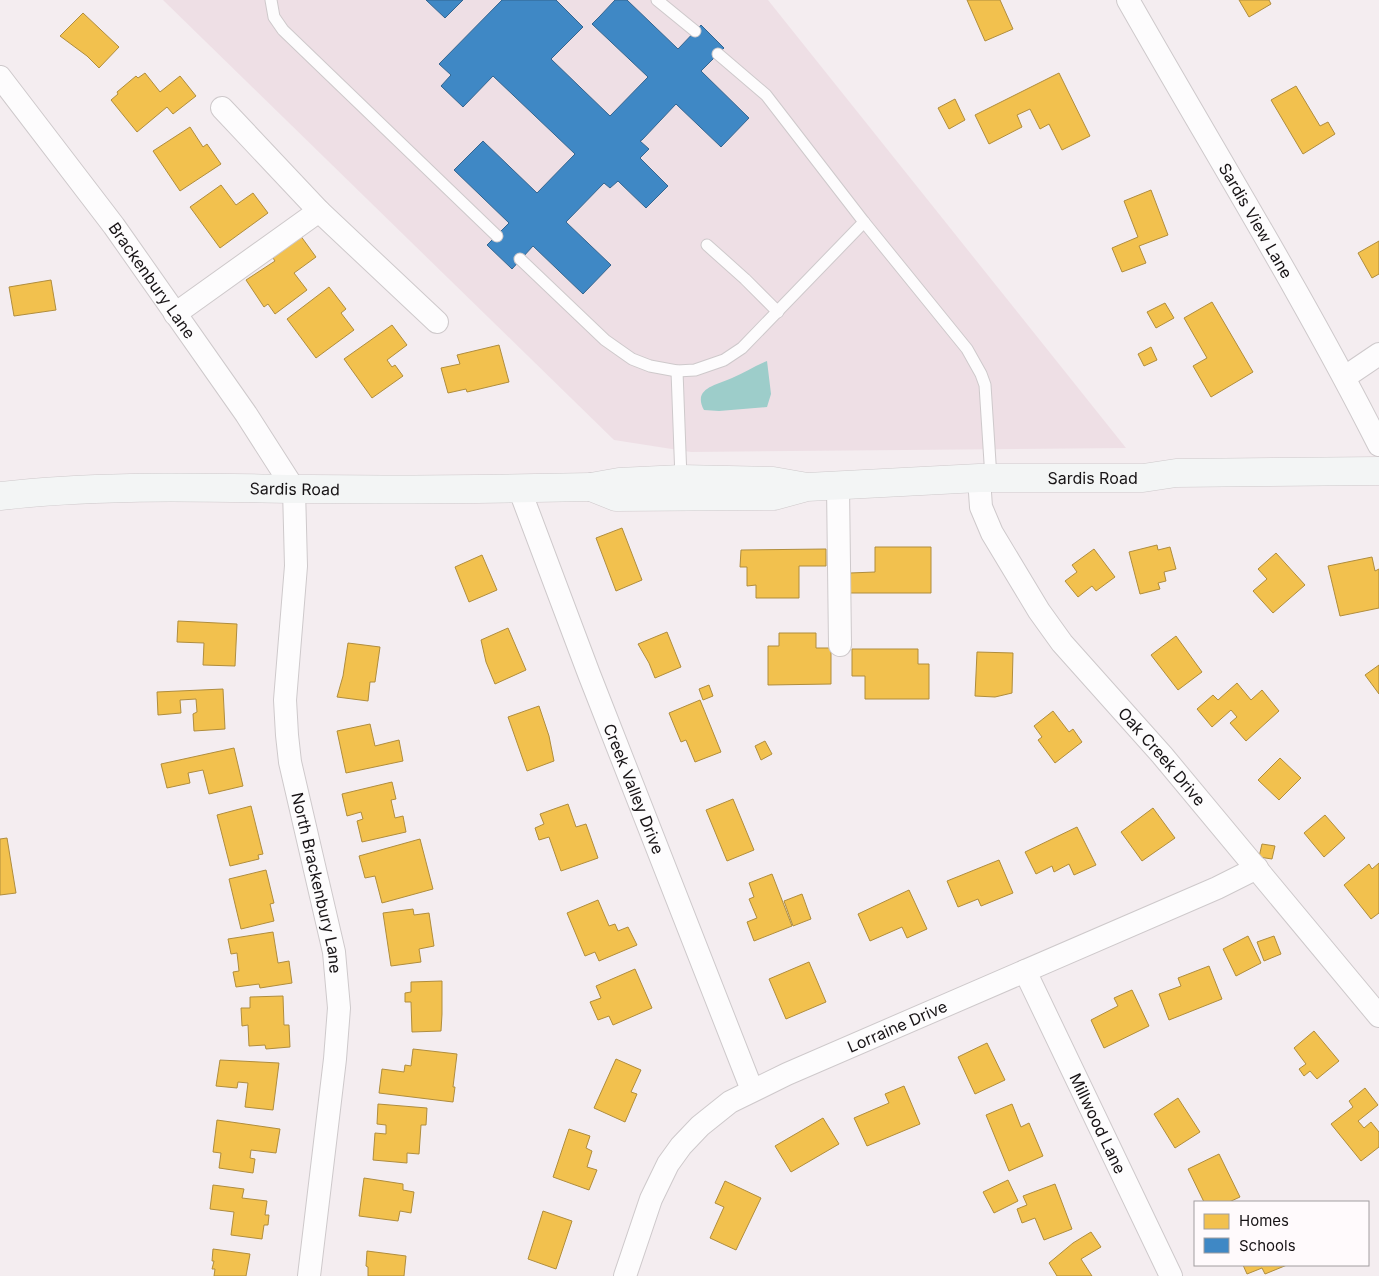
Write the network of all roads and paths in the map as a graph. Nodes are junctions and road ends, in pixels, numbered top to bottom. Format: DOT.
graph roads {
  1 [pos="271,0"];
  2 [pos="656,0"];
  3 [pos="1128,0"];
  4 [pos="695,31"];
  5 [pos="718,54"];
  6 [pos="0,77"];
  7 [pos="222,108"];
  8 [pos="319,211"];
  9 [pos="864,222"];
  10 [pos="497,236"];
  11 [pos="708,244"];
  12 [pos="520,259"];
  13 [pos="778,312"];
  14 [pos="176,314"];
  15 [pos="437,322"];
  16 [pos="1379,354"];
  17 [pos="677,371"];
  18 [pos="1345,377"];
  19 [pos="1379,445"];
  20 [pos="1379,471"];
  21 [pos="985,478"];
  22 [pos="681,479"];
  23 [pos="838,486"];
  24 [pos="591,487"];
  25 [pos="807,487"];
  26 [pos="519,488"];
  27 [pos="294,489"];
  28 [pos="0,496"];
  29 [pos="840,645"];
  30 [pos="1257,868"];
  31 [pos="1025,971"];
  32 [pos="1379,1016"];
  33 [pos="752,1090"];
  34 [pos="309,1276"];
  35 [pos="625,1276"];
  36 [pos="1171,1276"];
  1 -- 10 [label="lane"];
  2 -- 4 [label="lane"];
  3 -- 18 [label="street, Sardis View Lane"];
  5 -- 9 [label="lane"];
  6 -- 14 [label="street, Brackenbury Lane"];
  7 -- 8 [label="street"];
  8 -- 14 [label="street"];
  8 -- 15 [label="street"];
  9 -- 13 [label="lane"];
  9 -- 21 [label="lane"];
  11 -- 13 [label="lane"];
  12 -- 17 [label="lane"];
  13 -- 17 [label="lane"];
  14 -- 27 [label="street, Brackenbury Lane"];
  16 -- 18 [label="street"];
  17 -- 22 [label="lane"];
  18 -- 19 [label="street, Sardis View Lane"];
  20 -- 21 [label="main road, Sardis Road"];
  21 -- 23 [label="main road, Sardis Road"];
  21 -- 30 [label="street, Oak Creek Drive"];
  22 -- 24 [label="main road, Sardis Road"];
  22 -- 25 [label="main road, Sardis Road"];
  23 -- 25 [label="main road, Sardis Road"];
  23 -- 29 [label="street"];
  24 -- 25 [label="main road, Sardis Road"];
  24 -- 26 [label="main road, Sardis Road"];
  26 -- 27 [label="main road, Sardis Road"];
  26 -- 33 [label="street, Creek Valley Drive"];
  27 -- 28 [label="main road, Sardis Road"];
  27 -- 34 [label="street, North Brackenbury Lane"];
  30 -- 31 [label="street, Lorraine Drive"];
  30 -- 32 [label="street, Oak Creek Drive"];
  31 -- 33 [label="street, Lorraine Drive"];
  31 -- 36 [label="street, Millwood Lane"];
  33 -- 35 [label="street, Lorraine Drive"];
}
